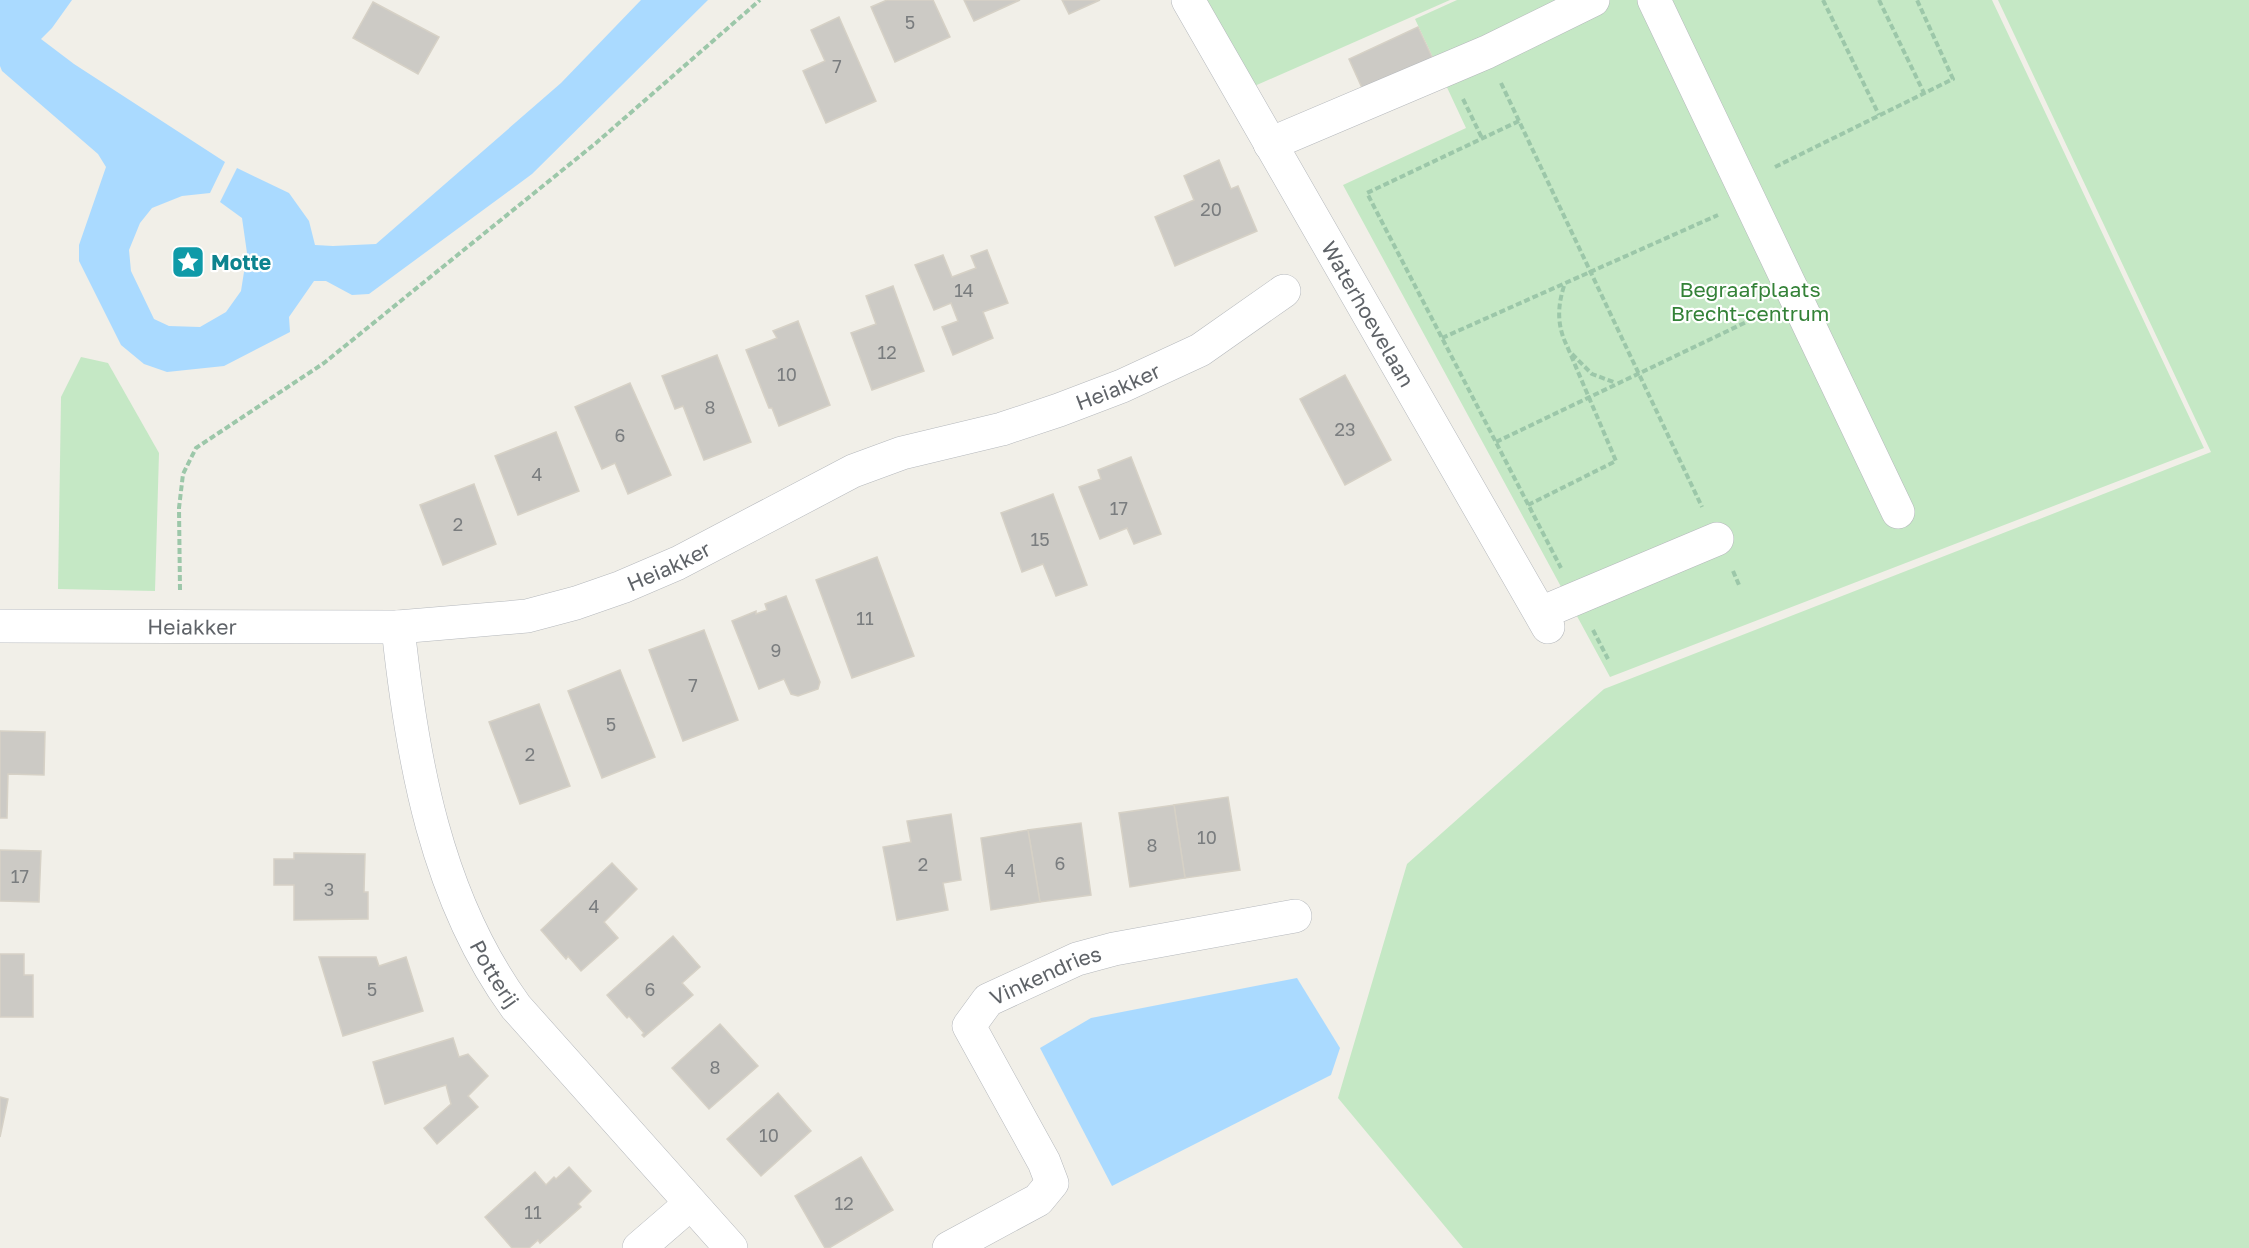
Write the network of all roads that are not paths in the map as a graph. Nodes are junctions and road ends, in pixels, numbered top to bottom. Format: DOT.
graph roads {
  1 [pos="1188,0"];
  2 [pos="1593,0"];
  3 [pos="1654,0"];
  4 [pos="1270,144"];
  5 [pos="1284,291"];
  6 [pos="1898,512"];
  7 [pos="1717,539"];
  8 [pos="0,626"];
  9 [pos="398,627"];
  10 [pos="1295,916"];
  11 [pos="690,1203"];
  12 [pos="639,1248"];
  13 [pos="730,1248"];
  14 [pos="949,1248"];
  1 -- 4 [label="street, Waterhoevelaan"];
  2 -- 4 [label="street"];
  3 -- 6 [label="street"];
  4 -- 7 [label="street, Waterhoevelaan"];
  5 -- 9 [label="street, Heiakker"];
  8 -- 9 [label="street, Heiakker"];
  9 -- 11 [label="street, Potterij"];
  10 -- 14 [label="street, Vinkendries"];
  11 -- 12 [label="street"];
  11 -- 13 [label="street, Potterij"];
}
